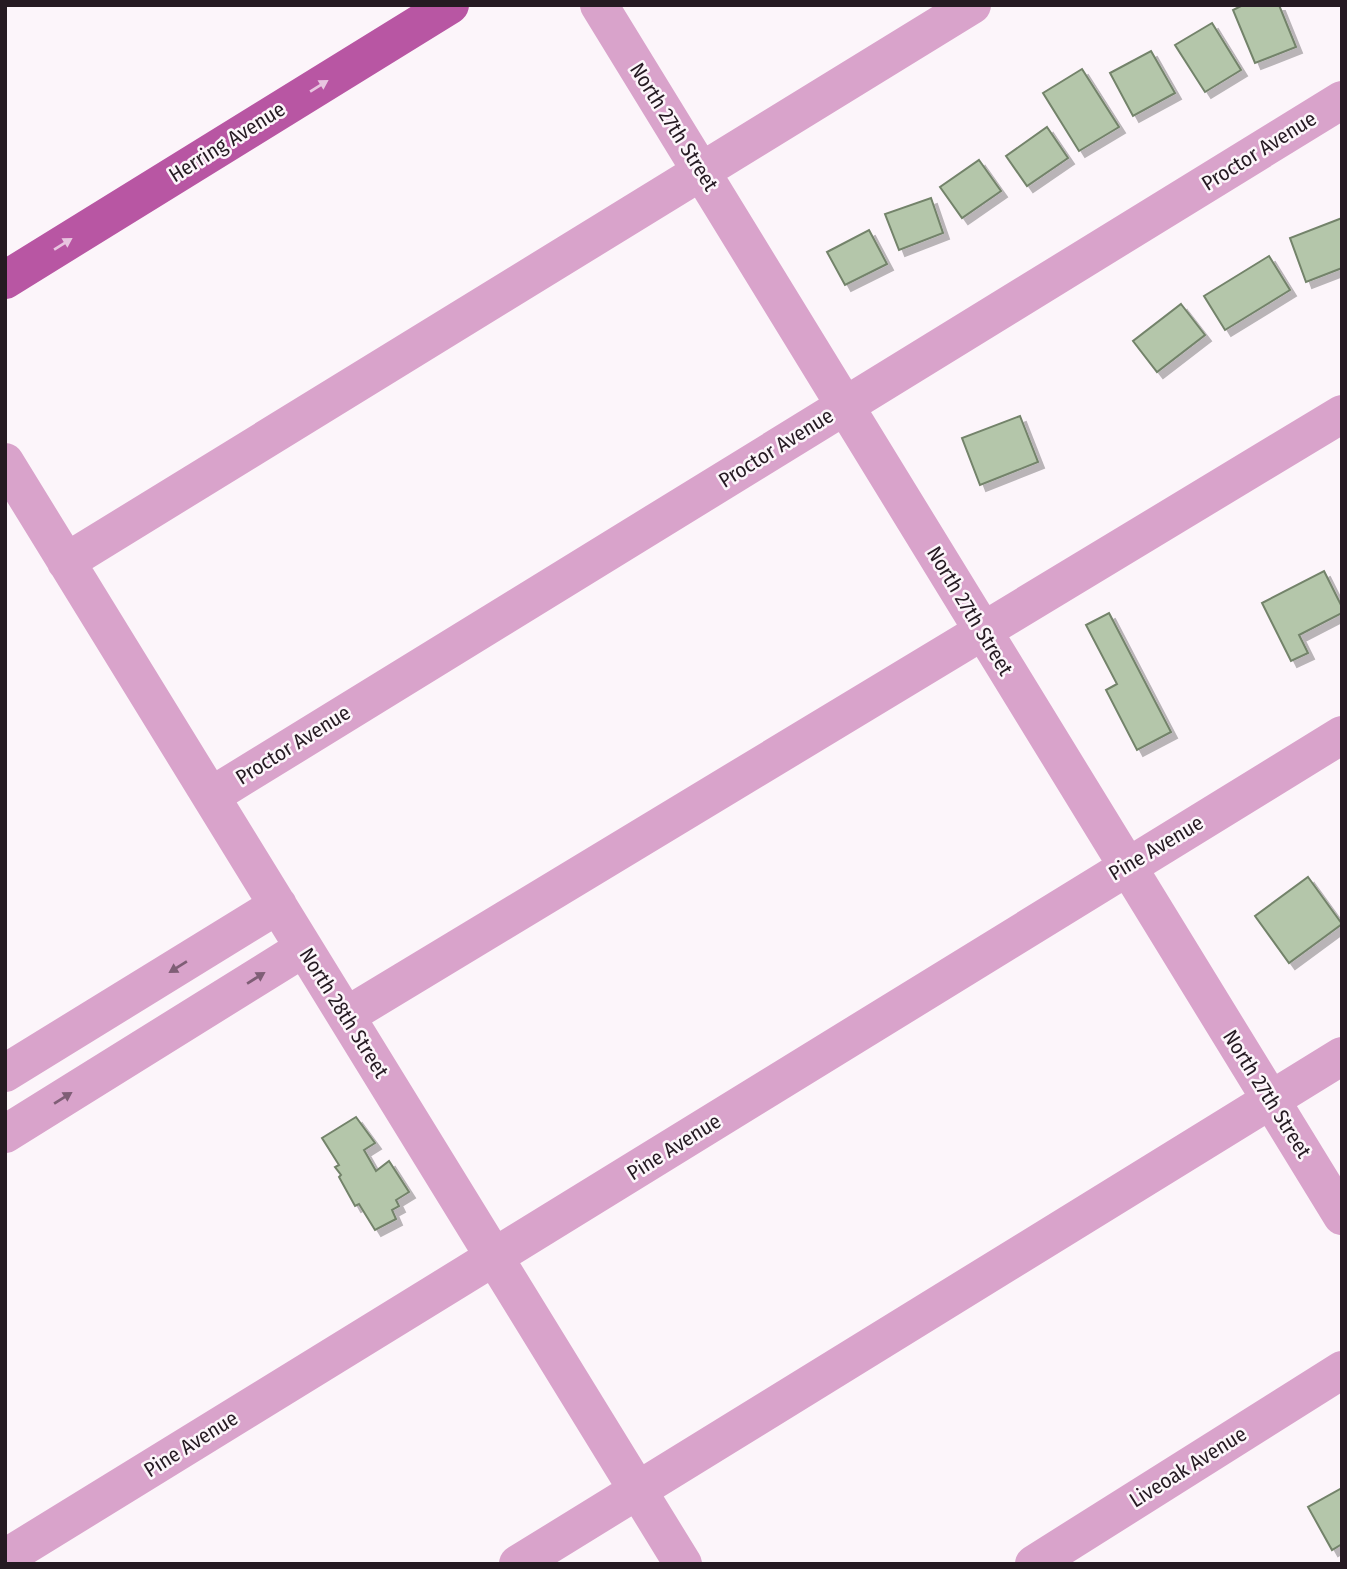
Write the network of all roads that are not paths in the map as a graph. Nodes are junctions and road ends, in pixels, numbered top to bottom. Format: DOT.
graph roads {
  1 [pos="450,5"];
  2 [pos="599,5"];
  3 [pos="972,5"];
  4 [pos="1342,100"];
  5 [pos="700,170"];
  6 [pos="5,280"];
  7 [pos="845,405"];
  8 [pos="1342,414"];
  9 [pos="5,462"];
  10 [pos="66,562"];
  11 [pos="982,629"];
  12 [pos="1342,735"];
  13 [pos="211,796"];
  14 [pos="1126,866"];
  15 [pos="278,905"];
  16 [pos="304,948"];
  17 [pos="346,1016"];
  18 [pos="1342,1056"];
  19 [pos="5,1073"];
  20 [pos="1270,1100"];
  21 [pos="5,1134"];
  22 [pos="1342,1216"];
  23 [pos="494,1258"];
  24 [pos="1342,1370"];
  25 [pos="639,1491"];
  26 [pos="5,1558"];
  27 [pos="517,1564"];
  28 [pos="683,1564"];
  29 [pos="1034,1564"];
  6 -- 1 [label="main road, Herring Avenue, one-way"];
  2 -- 5 [label="street, North 27th Street"];
  3 -- 5 [label="street"];
  4 -- 7 [label="street, Proctor Avenue"];
  5 -- 7 [label="street, North 27th Street"];
  5 -- 10 [label="street"];
  7 -- 11 [label="street, North 27th Street"];
  7 -- 13 [label="street, Proctor Avenue"];
  8 -- 11 [label="street"];
  9 -- 10 [label="street, North 28th Street"];
  10 -- 13 [label="street, North 28th Street"];
  11 -- 14 [label="street, North 27th Street"];
  11 -- 17 [label="street"];
  12 -- 14 [label="street, Pine Avenue"];
  13 -- 15 [label="street, North 28th Street"];
  14 -- 20 [label="street, North 27th Street"];
  14 -- 23 [label="street, Pine Avenue"];
  15 -- 16 [label="street, North 28th Street"];
  15 -- 19 [label="street, one-way"];
  16 -- 17 [label="street, North 28th Street"];
  21 -- 16 [label="street, one-way"];
  17 -- 23 [label="street, North 28th Street"];
  18 -- 20 [label="street"];
  20 -- 22 [label="street, North 27th Street"];
  20 -- 25 [label="street"];
  23 -- 25 [label="street, North 28th Street"];
  23 -- 26 [label="street, Pine Avenue"];
  24 -- 29 [label="street, Liveoak Avenue"];
  25 -- 27 [label="street"];
  25 -- 28 [label="street, North 28th Street"];
}
